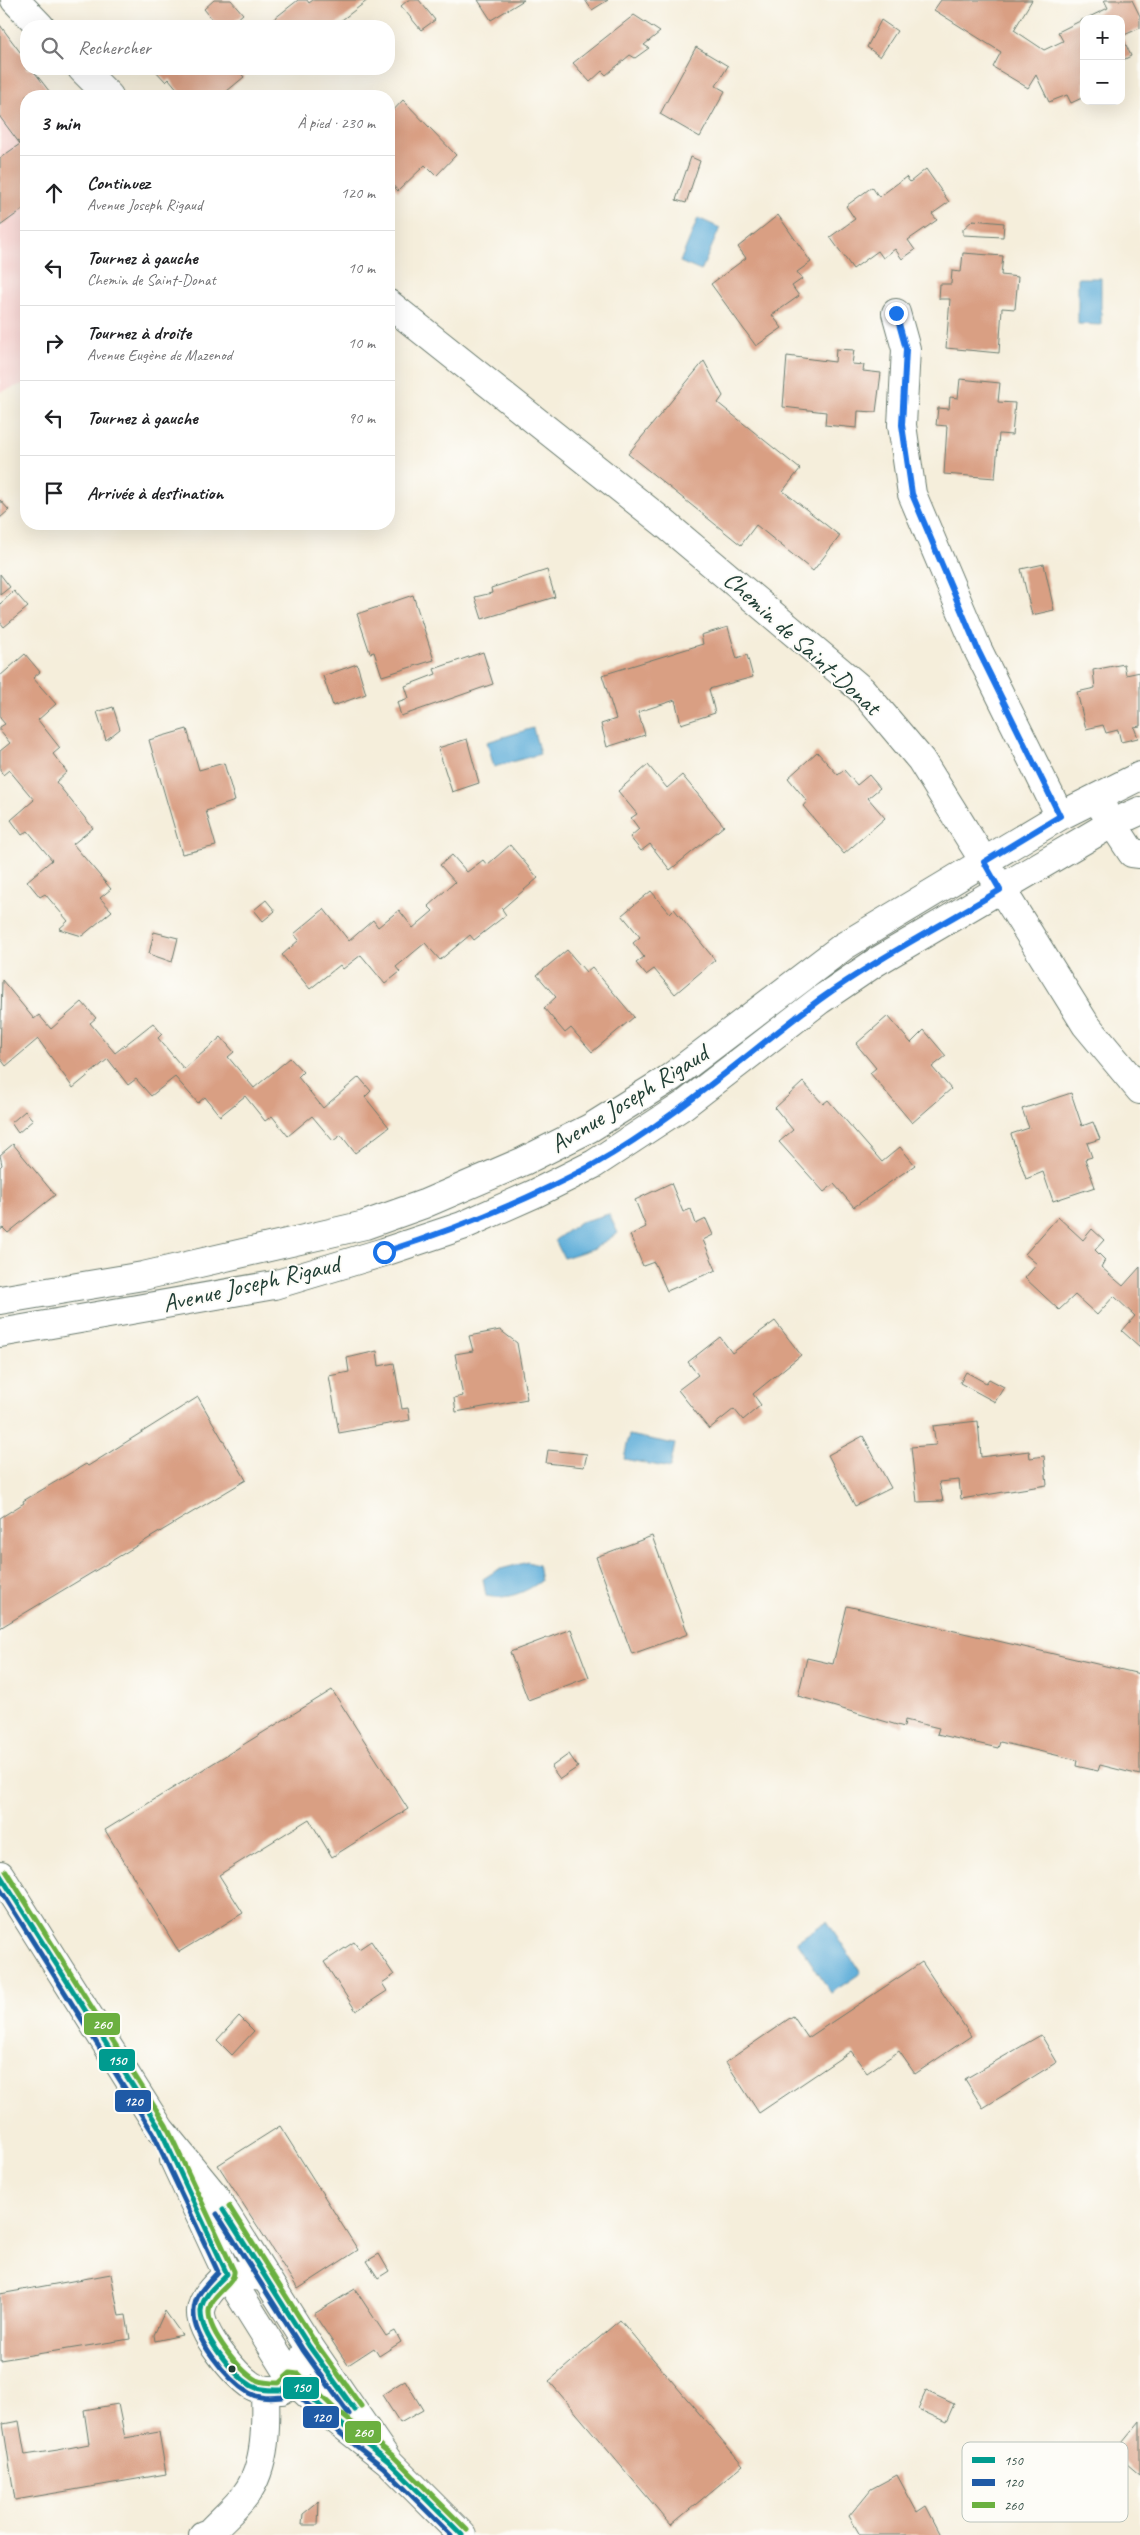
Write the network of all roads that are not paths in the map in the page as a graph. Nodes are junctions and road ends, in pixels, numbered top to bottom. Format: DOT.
graph roads {
  1 [pos="15,0"];
  2 [pos="34,20"];
  3 [pos="88,75"];
  4 [pos="103,90"];
  5 [pos="395,309"];
  6 [pos="896,313"];
  7 [pos="1140,776"];
  8 [pos="1096,796"];
  9 [pos="1140,811"];
  10 [pos="1060,816"];
  11 [pos="1111,824"];
  12 [pos="1140,854"];
  13 [pos="984,862"];
  14 [pos="1000,890"];
  15 [pos="1140,1090"];
  16 [pos="0,1300"];
  17 [pos="0,1333"];
  18 [pos="0,1875"];
  19 [pos="160,2129"];
  20 [pos="227,2274"];
  21 [pos="265,2276"];
  22 [pos="309,2346"];
  23 [pos="293,2380"];
  24 [pos="265,2390"];
  25 [pos="388,2461"];
  26 [pos="203,2535"];
  27 [pos="462,2535"];
  1 -- 2 [label="street"];
  3 -- 4 [label="street"];
  5 -- 13 [label="street, Chemin de Saint-Donat"];
  6 -- 10 [label="street"];
  7 -- 8 [label="street, Avenue Joseph Rigaud"];
  8 -- 10 [label="street, Avenue Joseph Rigaud"];
  8 -- 11 [label="street"];
  9 -- 11 [label="street, Avenue Joseph Rigaud"];
  10 -- 13 [label="street, Avenue Joseph Rigaud"];
  11 -- 12 [label="street"];
  11 -- 14 [label="street, Avenue Joseph Rigaud"];
  13 -- 14 [label="street, Chemin de Saint-Donat"];
  13 -- 16 [label="street, Avenue Joseph Rigaud"];
  14 -- 15 [label="street, Chemin de Saint-Donat"];
  14 -- 17 [label="street, Avenue Joseph Rigaud"];
  18 -- 19 [label="street"];
  19 -- 20 [label="street"];
  19 -- 21 [label="street"];
  20 -- 21 [label="street"];
  20 -- 23 [label="street"];
  20 -- 24 [label="street"];
  21 -- 22 [label="street"];
  22 -- 23 [label="street"];
  22 -- 25 [label="street"];
  23 -- 24 [label="street"];
  23 -- 25 [label="street"];
  24 -- 26 [label="street"];
  25 -- 27 [label="street"];
}
